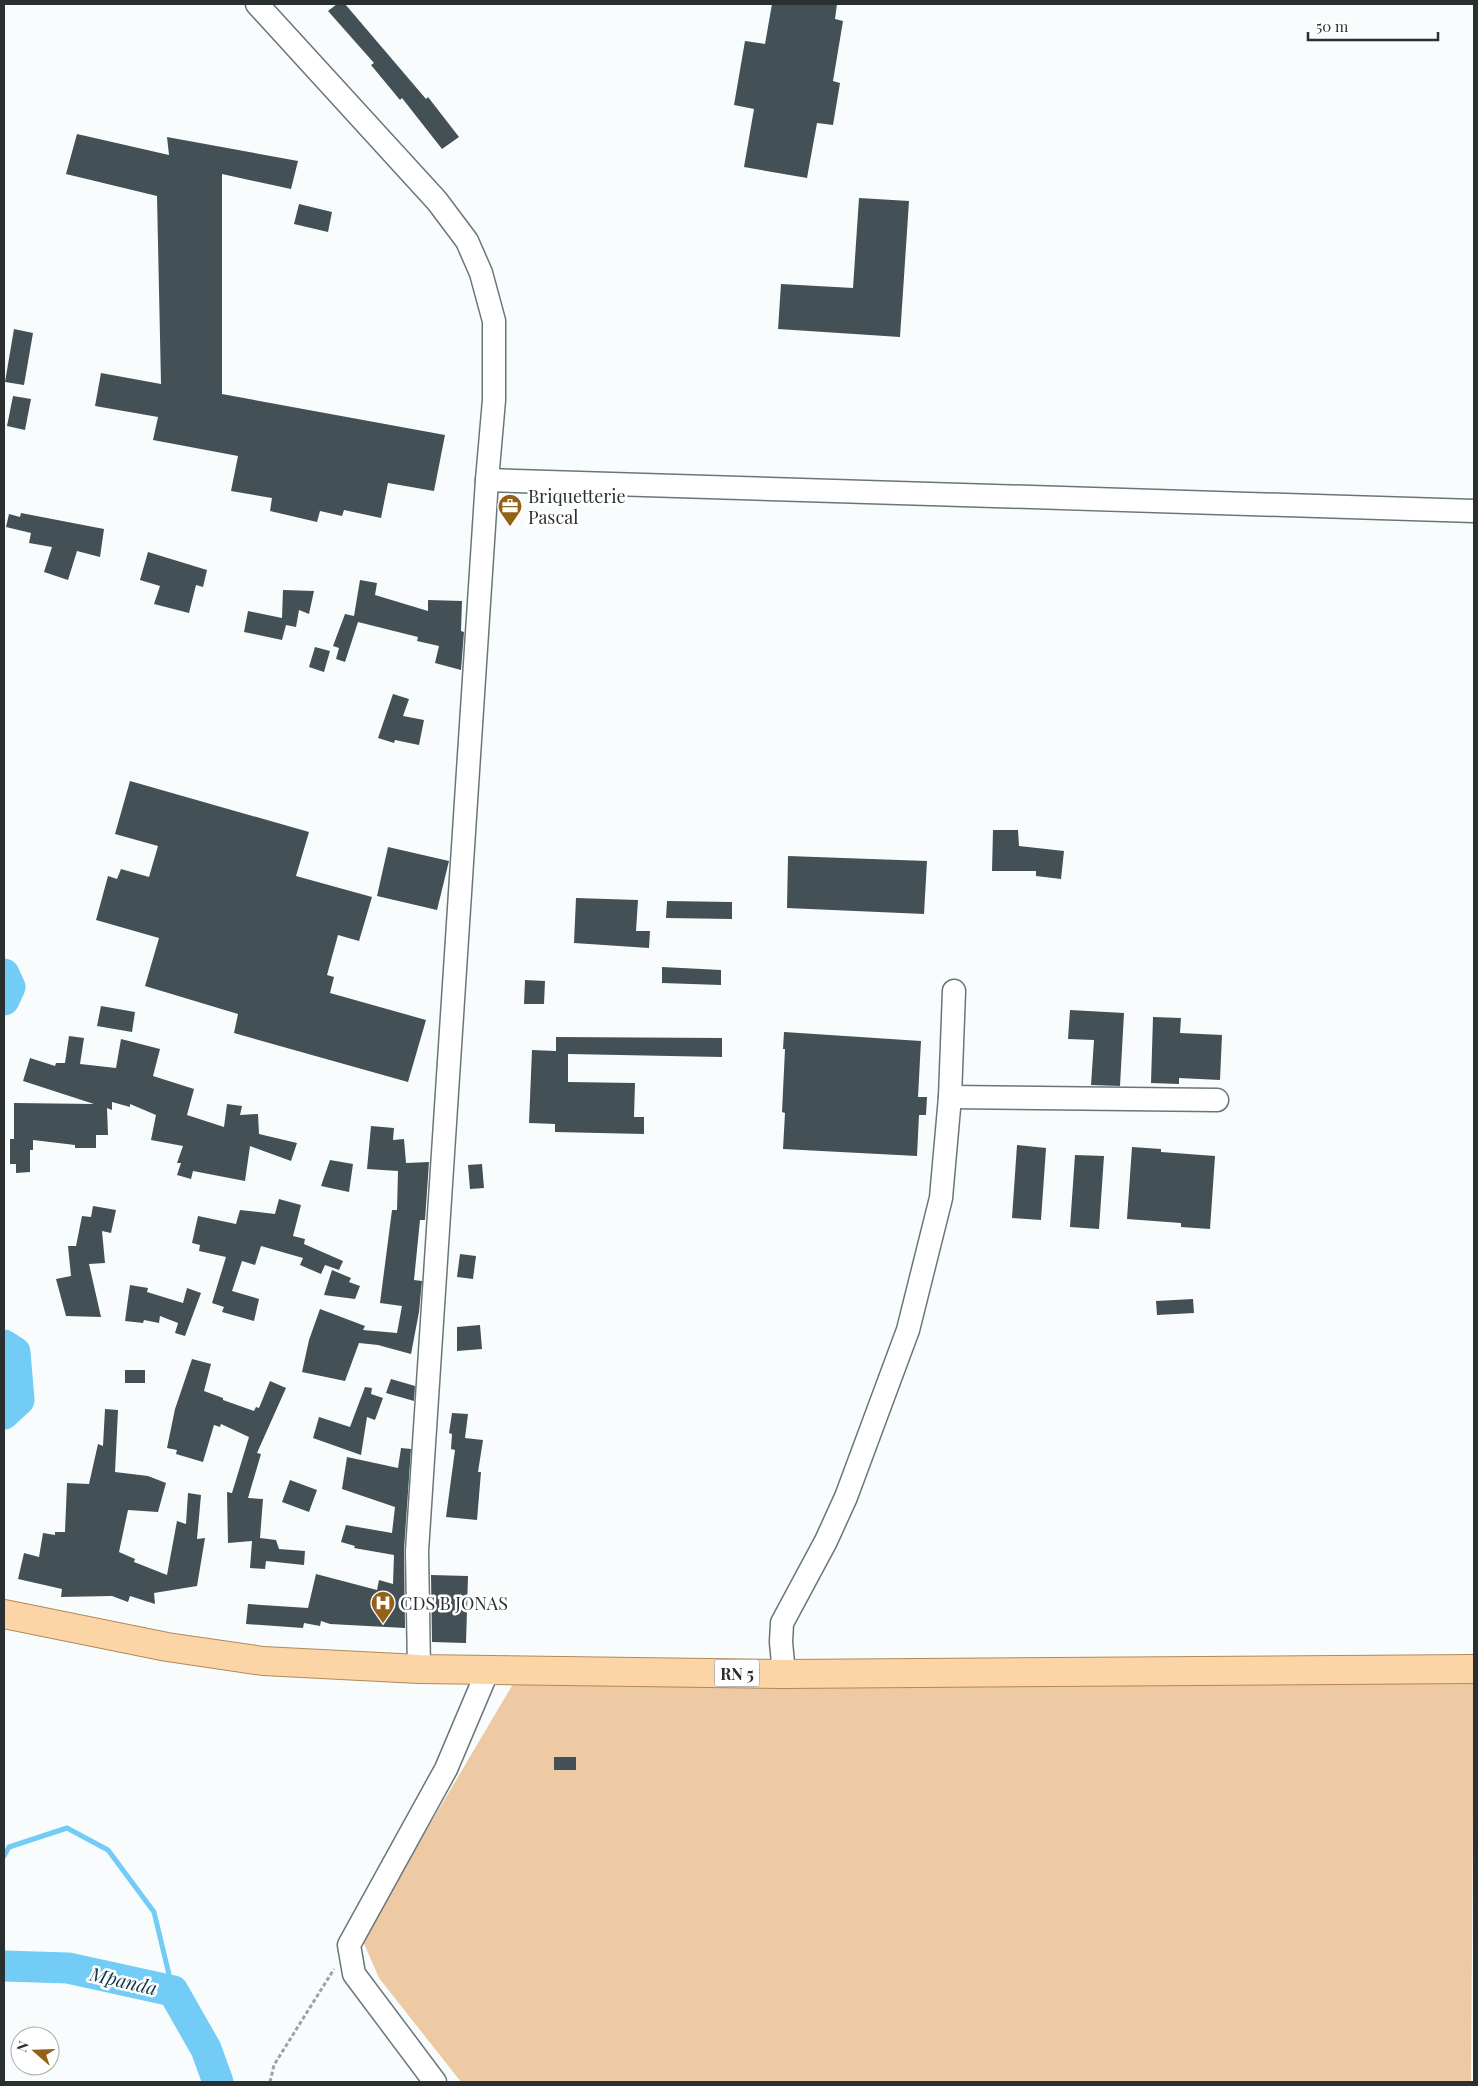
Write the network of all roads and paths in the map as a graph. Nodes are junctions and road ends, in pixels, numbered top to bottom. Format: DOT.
graph roads {
  1 [pos="257,4"];
  2 [pos="487,480"];
  3 [pos="1474,511"];
  4 [pos="954,991"];
  5 [pos="950,1096"];
  6 [pos="1217,1100"];
  7 [pos="4,1614"];
  8 [pos="419,1669"];
  9 [pos="1474,1669"];
  10 [pos="488,1670"];
  11 [pos="784,1674"];
  12 [pos="349,1945"];
  13 [pos="270,2082"];
  14 [pos="435,2082"];
  1 -- 2 [label="street"];
  2 -- 3 [label="street"];
  2 -- 8 [label="street"];
  4 -- 5 [label="street"];
  5 -- 6 [label="street"];
  5 -- 11 [label="street"];
  7 -- 8 [label="main road, RN 5"];
  8 -- 10 [label="main road, RN 5"];
  9 -- 11 [label="main road, RN 5"];
  10 -- 11 [label="main road, RN 5"];
  10 -- 12 [label="street"];
  12 -- 13 [label="path"];
  12 -- 14 [label="street"];
}
